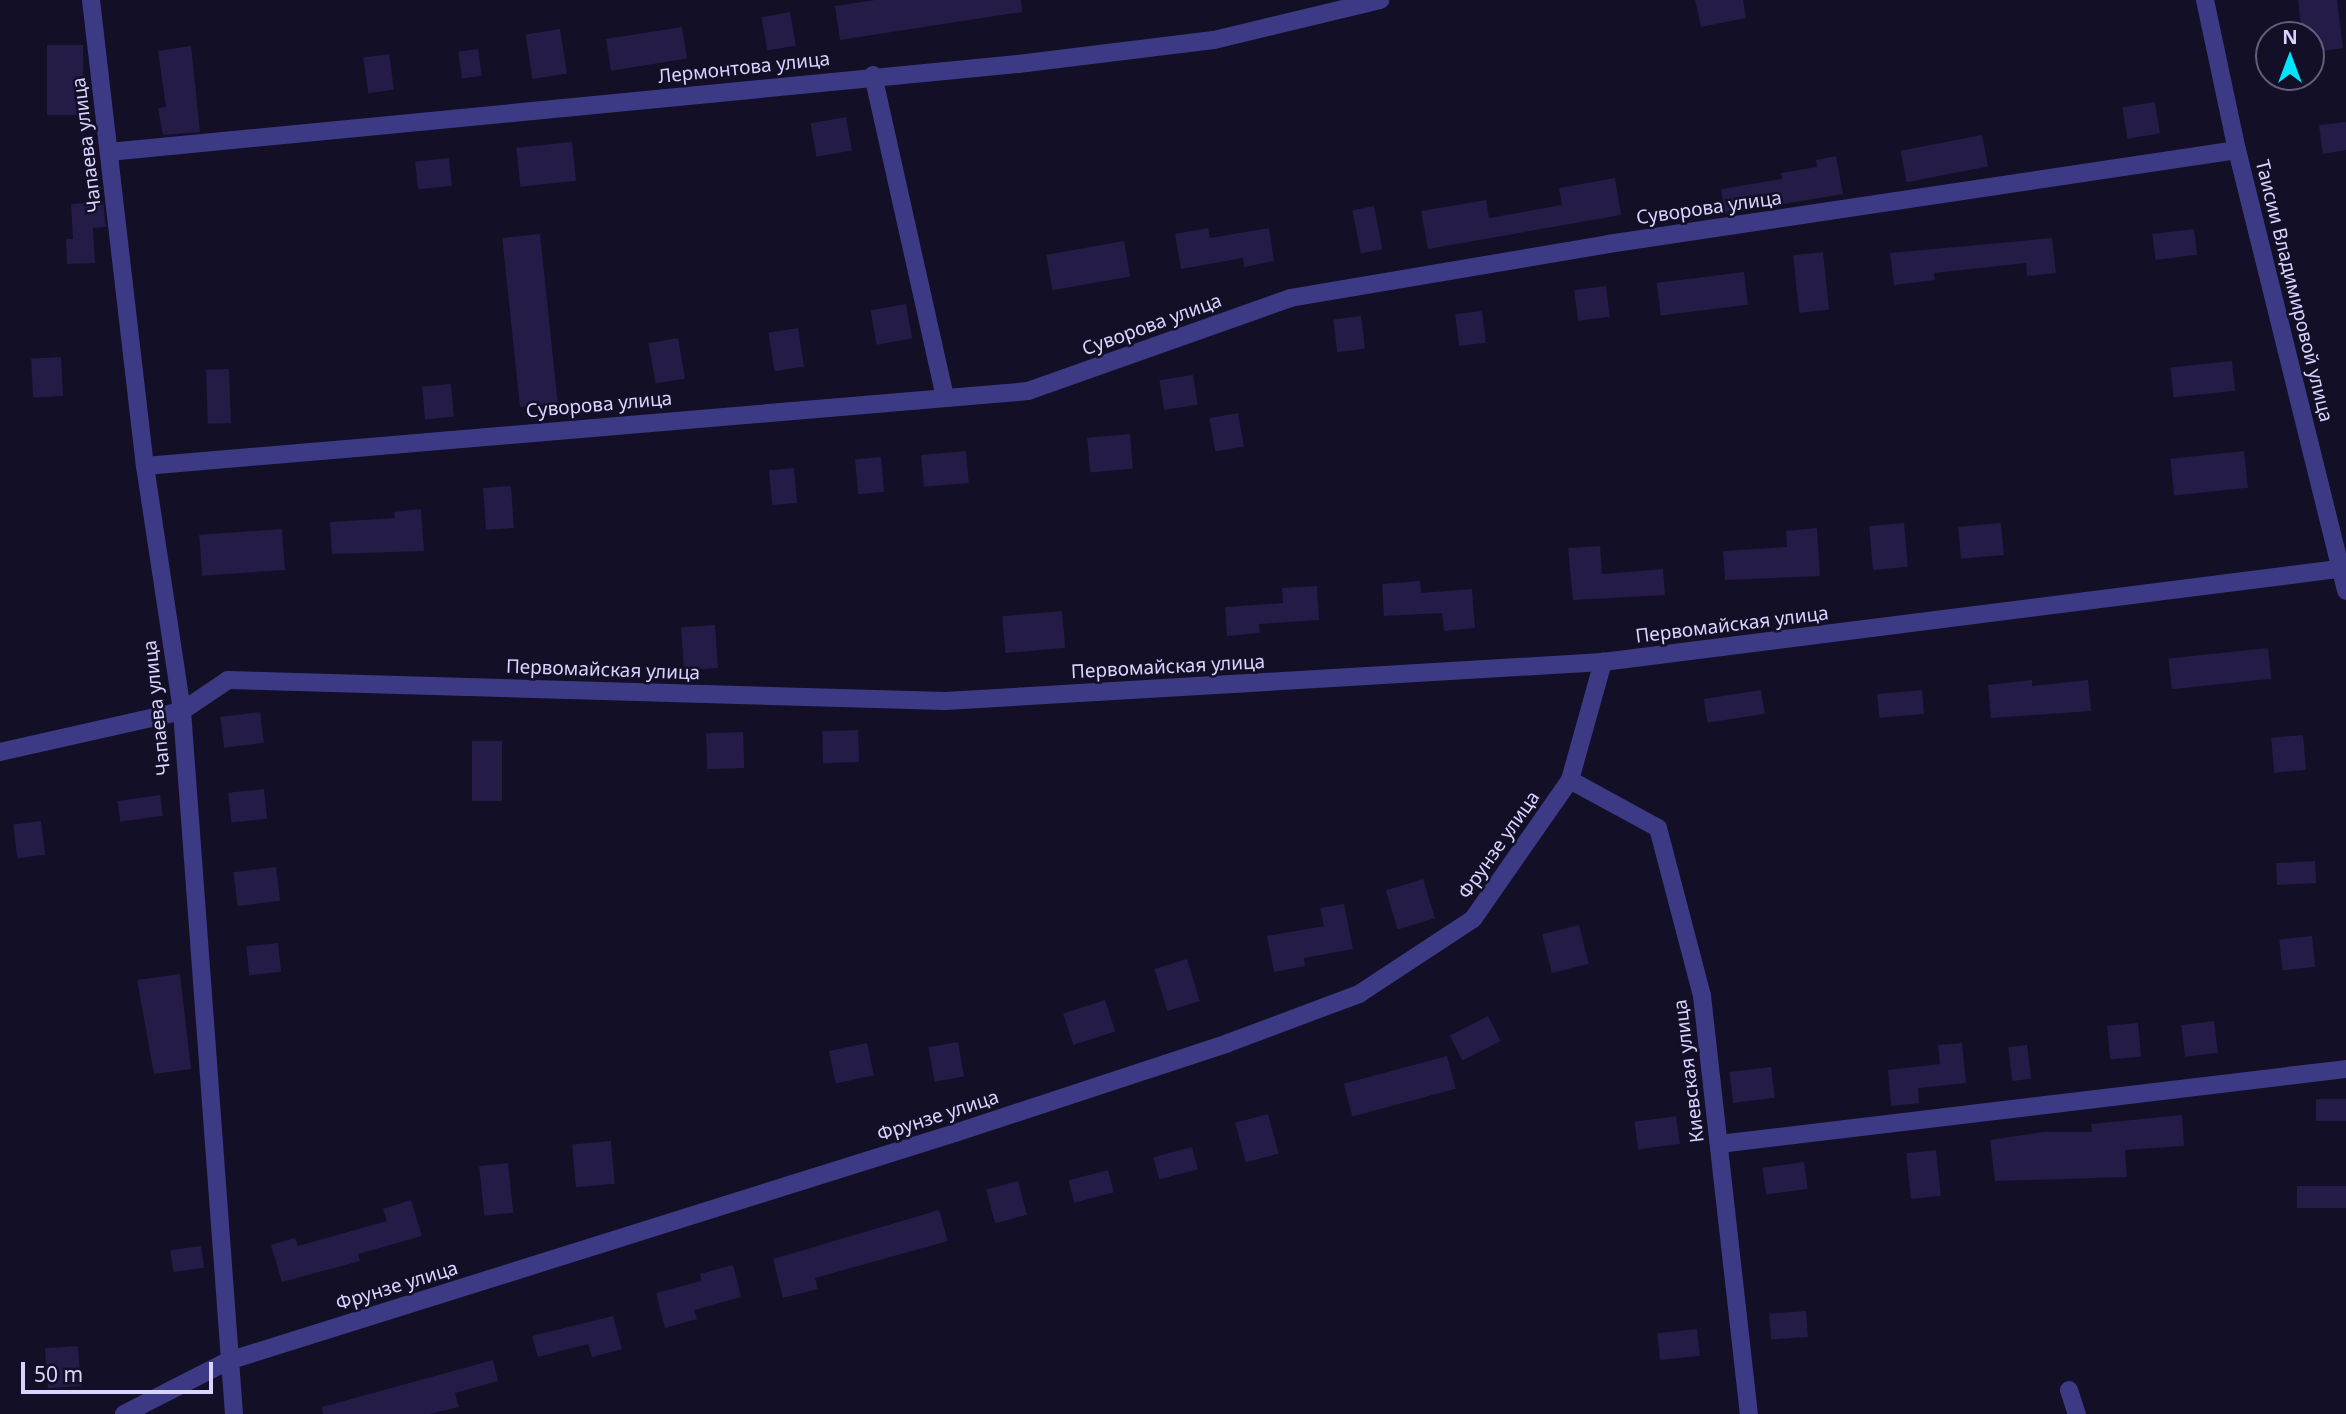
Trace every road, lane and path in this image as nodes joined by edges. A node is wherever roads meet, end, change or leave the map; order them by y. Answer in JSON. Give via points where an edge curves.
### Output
{"nodes":[{"id":1,"x":92,"y":0,"type":"edge"},
{"id":2,"x":1380,"y":0,"type":"edge"},
{"id":3,"x":2205,"y":0,"type":"edge"},
{"id":4,"x":873,"y":75,"type":"junction"},
{"id":5,"x":2237,"y":150,"type":"junction"},
{"id":6,"x":109,"y":152,"type":"junction"},
{"id":7,"x":945,"y":398,"type":"junction"},
{"id":8,"x":145,"y":466,"type":"junction"},
{"id":9,"x":2344,"y":568,"type":"edge"},
{"id":10,"x":2346,"y":591,"type":"edge"},
{"id":11,"x":1603,"y":662,"type":"junction"},
{"id":12,"x":182,"y":711,"type":"junction"},
{"id":13,"x":0,"y":752,"type":"edge"},
{"id":14,"x":1570,"y":780,"type":"junction"},
{"id":15,"x":2346,"y":1069,"type":"edge"},
{"id":16,"x":1719,"y":1144,"type":"junction"},
{"id":17,"x":228,"y":1361,"type":"junction"},
{"id":18,"x":2070,"y":1390,"type":"dead end"},
{"id":19,"x":124,"y":1414,"type":"edge"},
{"id":20,"x":234,"y":1414,"type":"edge"},
{"id":21,"x":1749,"y":1414,"type":"edge"},
{"id":22,"x":2077,"y":1414,"type":"edge"}],
"edges":[{"from":1,"to":6,"type":"street","name":"Чапаева улица"},
{"from":2,"to":4,"type":"street","name":"Лермонтова улица","via":[[1214,40],[1018,64]]},
{"from":3,"to":5,"type":"street","name":"Таисии Владимировой улица"},
{"from":4,"to":6,"type":"street","name":"Лермонтова улица"},
{"from":4,"to":7,"type":"street"},
{"from":5,"to":7,"type":"street","name":"Суворова улица","via":[[1608,244],[1290,299],[1028,391]]},
{"from":5,"to":9,"type":"street","name":"Таисии Владимировой улица"},
{"from":6,"to":8,"type":"street","name":"Чапаева улица"},
{"from":7,"to":8,"type":"street","name":"Суворова улица"},
{"from":8,"to":12,"type":"street","name":"Чапаева улица"},
{"from":9,"to":10,"type":"street","name":"Таисии Владимировой улица"},
{"from":9,"to":11,"type":"street","name":"Первомайская улица"},
{"from":11,"to":12,"type":"street","name":"Первомайская улица","via":[[945,701],[228,680]]},
{"from":11,"to":14,"type":"street","name":"Фрунзе улица"},
{"from":12,"to":13,"type":"street","name":"Первомайская улица"},
{"from":12,"to":17,"type":"street","name":"Чапаева улица"},
{"from":14,"to":16,"type":"street","name":"Киевская улица","via":[[1658,828],[1702,996]]},
{"from":14,"to":17,"type":"street","name":"Фрунзе улица","via":[[1473,919],[1359,993],[1228,1043],[968,1129]]},
{"from":15,"to":16,"type":"street"},
{"from":16,"to":21,"type":"street","name":"Киевская улица"},
{"from":17,"to":19,"type":"street","name":"Фрунзе улица"},
{"from":17,"to":20,"type":"street","name":"Чапаева улица"},
{"from":18,"to":22,"type":"street"}]}
